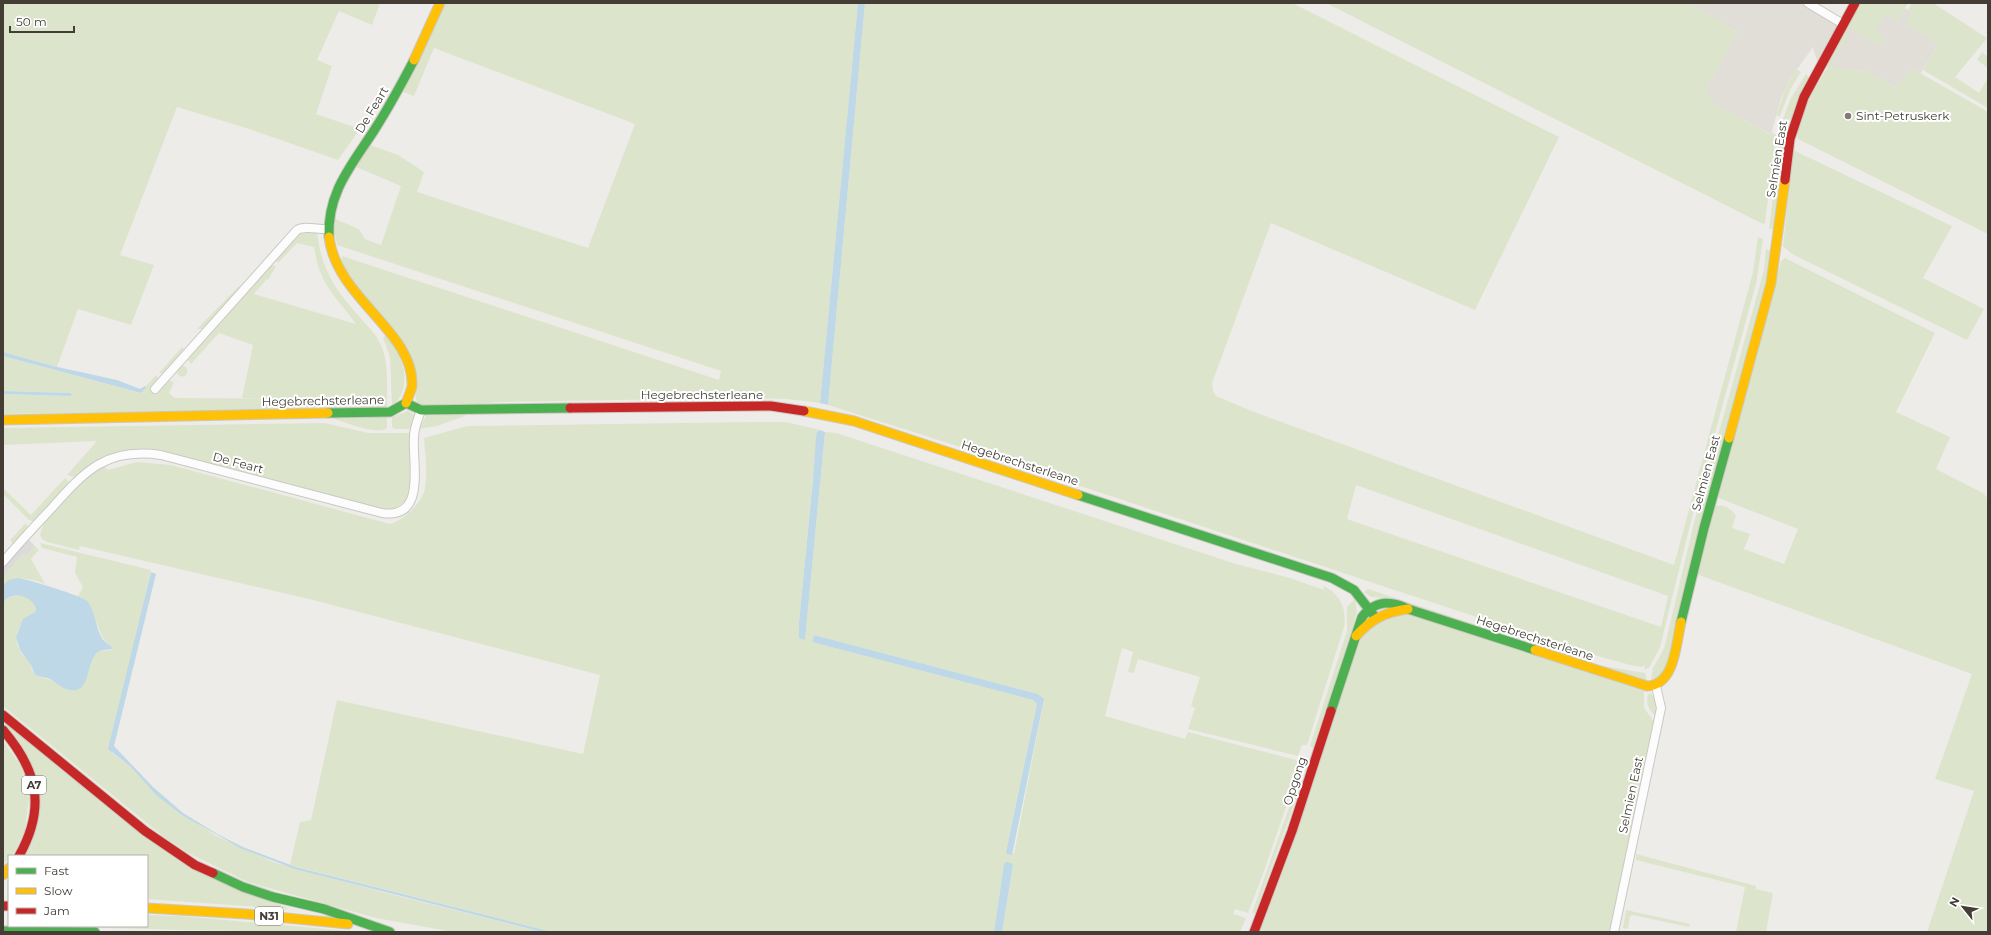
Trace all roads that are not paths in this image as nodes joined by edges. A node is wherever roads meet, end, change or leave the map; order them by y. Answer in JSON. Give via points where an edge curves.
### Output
{"nodes":[{"id":1,"x":440,"y":3,"type":"edge"},
{"id":2,"x":1808,"y":3,"type":"edge"},
{"id":3,"x":1855,"y":3,"type":"edge"},
{"id":4,"x":1843,"y":24,"type":"junction"},
{"id":5,"x":328,"y":229,"type":"junction"},
{"id":6,"x":155,"y":389,"type":"dead end"},
{"id":7,"x":406,"y":403,"type":"junction"},
{"id":8,"x":421,"y":410,"type":"junction"},
{"id":9,"x":3,"y":420,"type":"edge"},
{"id":10,"x":3,"y":562,"type":"edge"},
{"id":11,"x":1369,"y":607,"type":"junction"},
{"id":12,"x":1408,"y":609,"type":"junction"},
{"id":13,"x":1376,"y":617,"type":"junction"},
{"id":14,"x":1356,"y":636,"type":"junction"},
{"id":15,"x":1656,"y":686,"type":"junction"},
{"id":16,"x":3,"y":715,"type":"edge"},
{"id":17,"x":3,"y":730,"type":"edge"},
{"id":18,"x":20,"y":855,"type":"edge"},
{"id":19,"x":148,"y":908,"type":"edge"},
{"id":20,"x":3,"y":931,"type":"edge"},
{"id":21,"x":95,"y":932,"type":"edge"},
{"id":22,"x":391,"y":932,"type":"edge"},
{"id":23,"x":1254,"y":932,"type":"edge"},
{"id":24,"x":1614,"y":932,"type":"edge"}],
"edges":[{"from":1,"to":5,"type":"main road","name":"De Feart","via":[[416,57],[382,118],[340,183],[332,204]]},
{"from":2,"to":4,"type":"street"},
{"from":3,"to":4,"type":"main road","name":"Selmien East"},
{"from":4,"to":15,"type":"main road","name":"Selmien East","via":[[1804,97],[1790,139],[1771,283],[1704,528],[1669,673],[1666,679]]},
{"from":5,"to":6,"type":"street","via":[[298,230]]},
{"from":5,"to":7,"type":"main road","name":"De Feart","via":[[332,252],[343,277],[398,342],[406,357],[411,384]]},
{"from":7,"to":8,"type":"main road","name":"Hegebrechsterleane"},
{"from":7,"to":9,"type":"main road","name":"Hegebrechsterleane","via":[[390,412]]},
{"from":8,"to":10,"type":"street","name":"De Feart","via":[[414,436],[414,494],[407,506],[396,513],[382,513],[161,455],[135,454],[101,463],[78,478]]},
{"from":8,"to":11,"type":"main road","name":"Hegebrechsterleane","via":[[730,406],[784,407],[826,414],[1332,578],[1351,588]]},
{"from":11,"to":12,"type":"main road","name":"Hegebrechsterleane","via":[[1388,602]]},
{"from":11,"to":13,"type":"main road","name":"Hegebrechsterleane"},
{"from":11,"to":14,"type":"main road","name":"Opgong","via":[[1359,620]]},
{"from":12,"to":13,"type":"main road","name":"Hegebrechsterleane","via":[[1388,611]]},
{"from":12,"to":15,"type":"main road","name":"Hegebrechsterleane","via":[[1634,683]]},
{"from":13,"to":14,"type":"main road","name":"Opgong"},
{"from":14,"to":23,"type":"main road","name":"Opgong","via":[[1292,831]]},
{"from":15,"to":24,"type":"street","name":"Selmien East","via":[[1661,708]]},
{"from":16,"to":22,"type":"main road","number":"N31","via":[[145,831],[195,865],[273,897],[324,910]]},
{"from":17,"to":18,"type":"main road","number":"A7","via":[[24,756],[35,788],[36,811],[32,831]]},
{"from":19,"to":22,"type":"main road","number":"N31","via":[[348,924]]},
{"from":20,"to":21,"type":"main road"}]}
